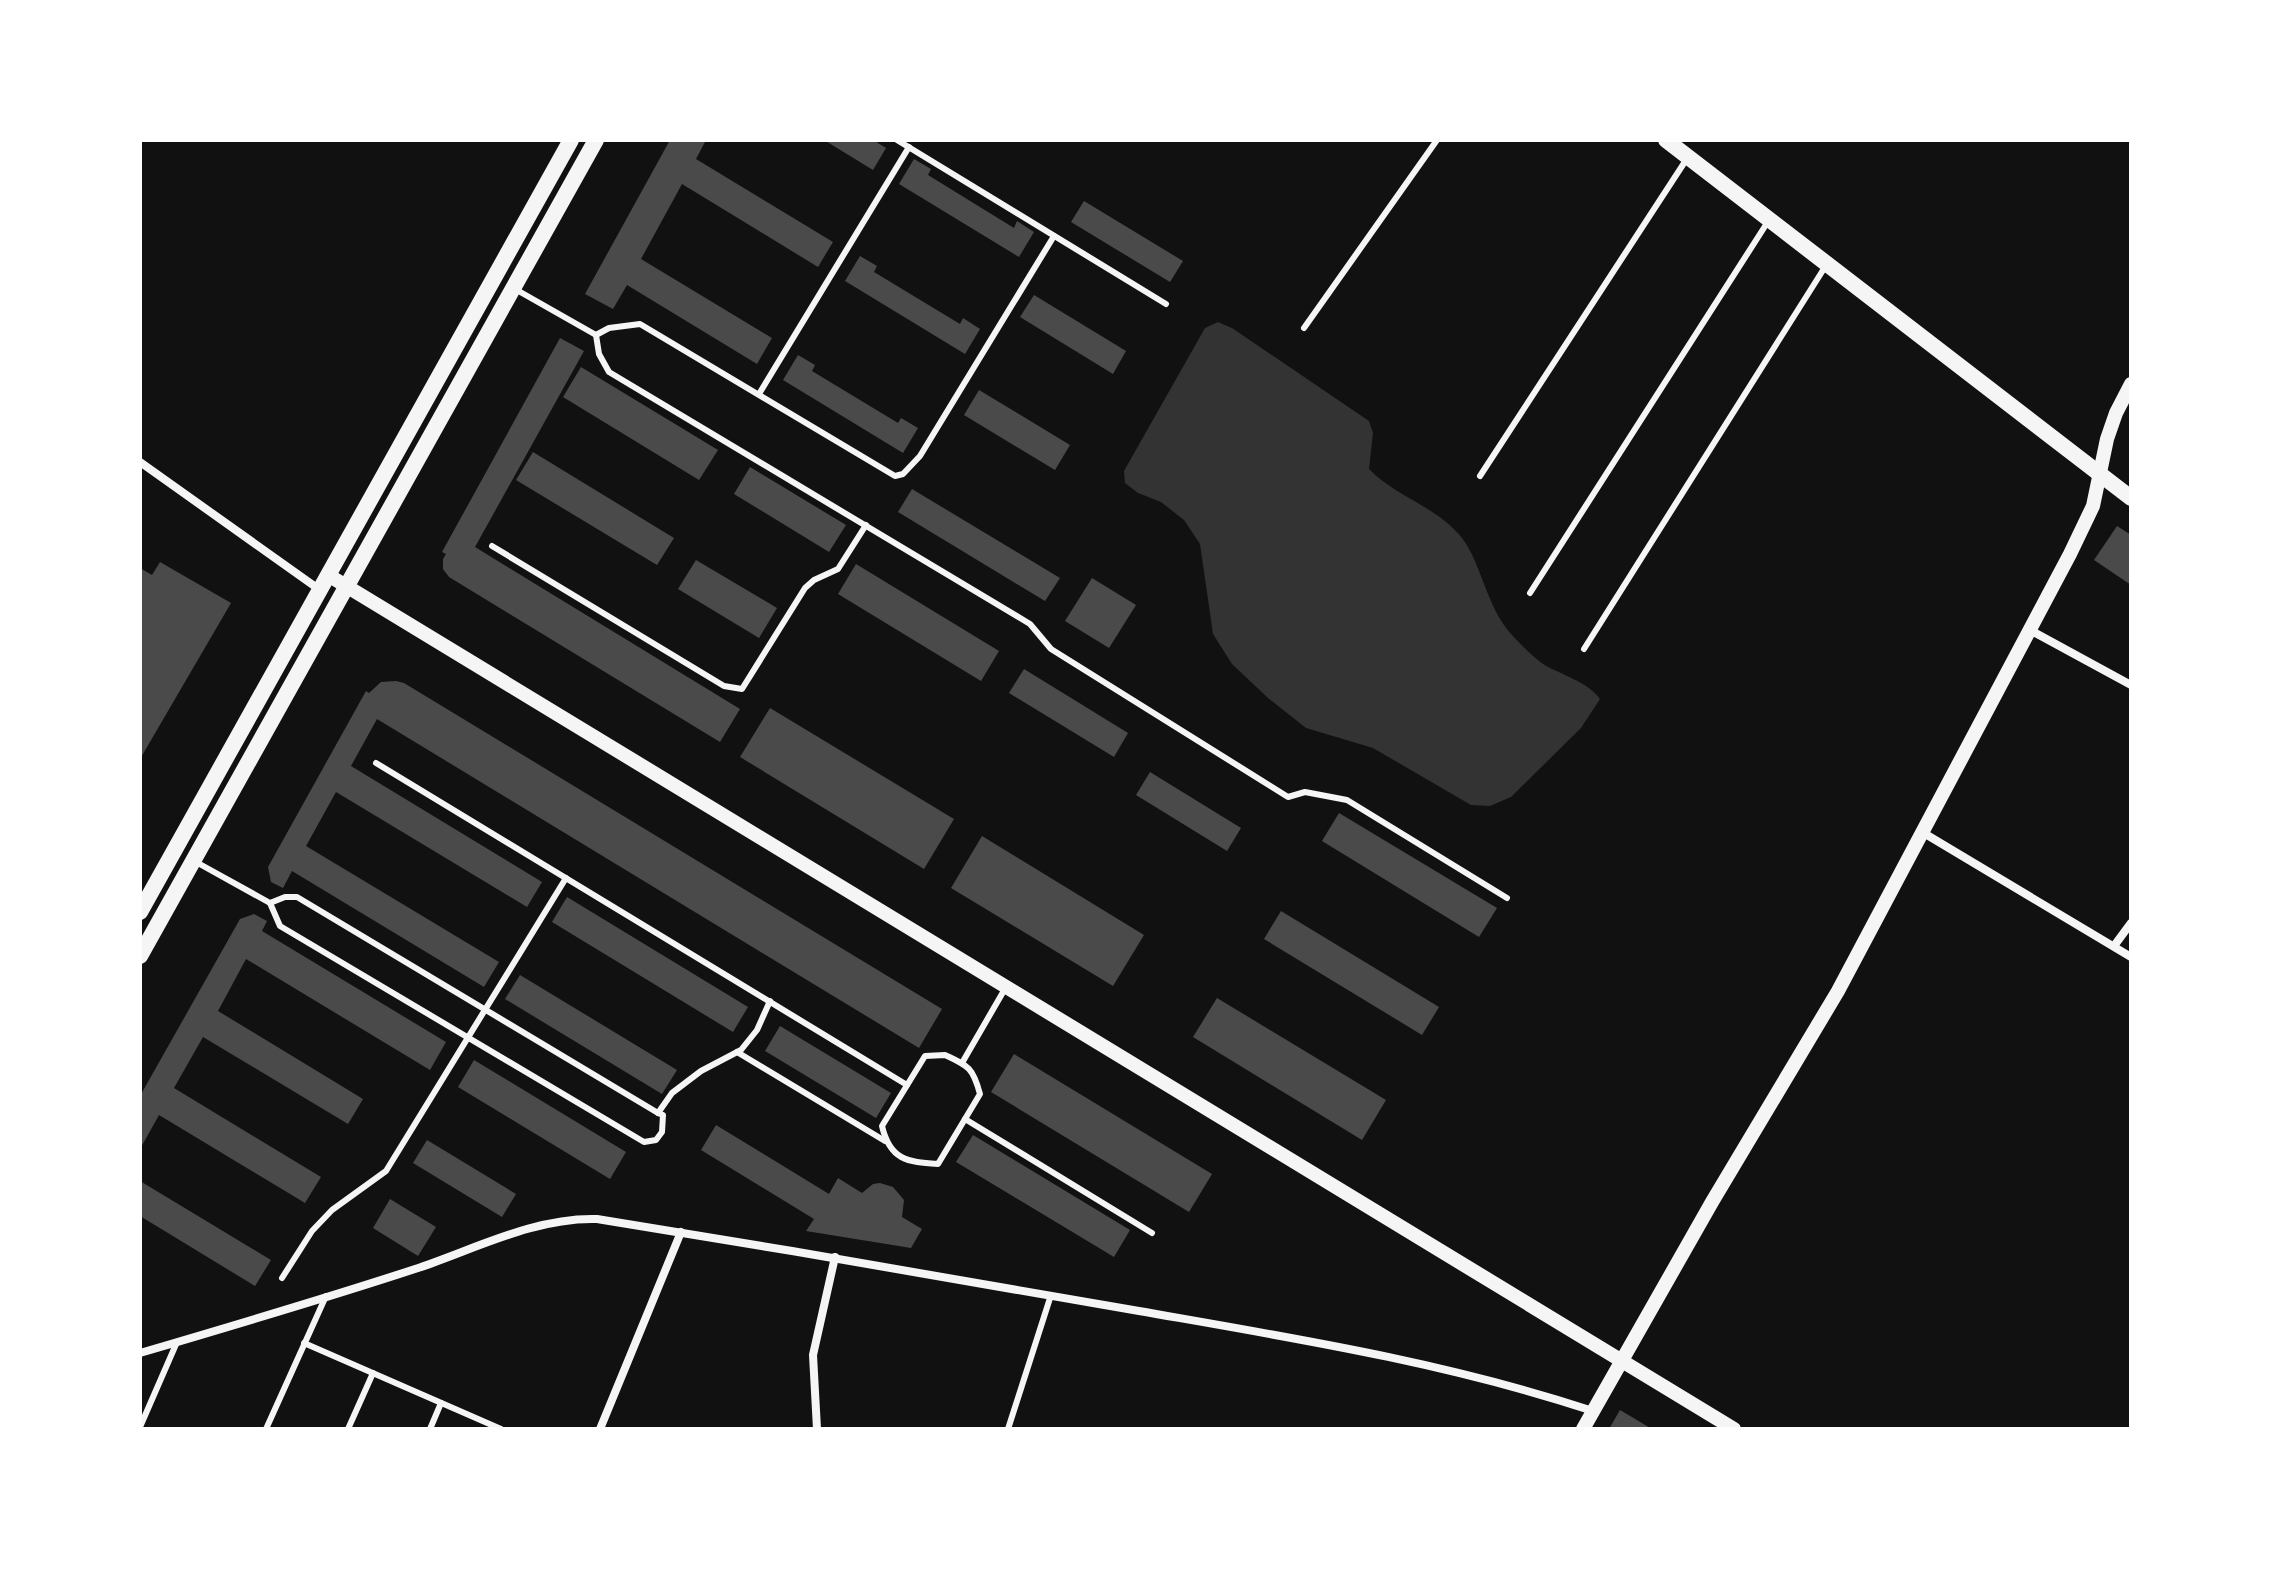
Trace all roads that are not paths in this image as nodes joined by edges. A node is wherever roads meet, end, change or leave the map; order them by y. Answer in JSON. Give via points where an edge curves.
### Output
{"nodes":[{"id":1,"x":571,"y":140,"type":"edge"},
{"id":2,"x":596,"y":140,"type":"edge"},
{"id":3,"x":897,"y":140,"type":"edge"},
{"id":4,"x":1437,"y":140,"type":"edge"},
{"id":5,"x":1666,"y":140,"type":"edge"},
{"id":6,"x":909,"y":147,"type":"junction"},
{"id":7,"x":1688,"y":157,"type":"junction"},
{"id":8,"x":1769,"y":220,"type":"junction"},
{"id":9,"x":1054,"y":236,"type":"junction"},
{"id":10,"x":1827,"y":264,"type":"junction"},
{"id":11,"x":513,"y":288,"type":"junction"},
{"id":12,"x":1166,"y":304,"type":"dead end"},
{"id":13,"x":1304,"y":328,"type":"dead end"},
{"id":14,"x":596,"y":335,"type":"junction"},
{"id":15,"x":2131,"y":384,"type":"edge"},
{"id":16,"x":759,"y":394,"type":"junction"},
{"id":17,"x":140,"y":462,"type":"edge"},
{"id":18,"x":2099,"y":474,"type":"junction"},
{"id":19,"x":1480,"y":476,"type":"dead end"},
{"id":20,"x":2131,"y":498,"type":"edge"},
{"id":21,"x":866,"y":525,"type":"junction"},
{"id":22,"x":492,"y":546,"type":"dead end"},
{"id":23,"x":328,"y":575,"type":"junction"},
{"id":24,"x":347,"y":586,"type":"junction"},
{"id":25,"x":320,"y":590,"type":"junction"},
{"id":26,"x":1530,"y":593,"type":"dead end"},
{"id":27,"x":2030,"y":630,"type":"junction"},
{"id":28,"x":1584,"y":649,"type":"dead end"},
{"id":29,"x":2131,"y":685,"type":"edge"},
{"id":30,"x":376,"y":763,"type":"dead end"},
{"id":31,"x":1922,"y":832,"type":"junction"},
{"id":32,"x":194,"y":860,"type":"junction"},
{"id":33,"x":566,"y":878,"type":"junction"},
{"id":34,"x":1507,"y":898,"type":"dead end"},
{"id":35,"x":270,"y":903,"type":"junction"},
{"id":36,"x":140,"y":912,"type":"edge"},
{"id":37,"x":2131,"y":923,"type":"edge"},
{"id":38,"x":2114,"y":946,"type":"junction"},
{"id":39,"x":140,"y":956,"type":"edge"},
{"id":40,"x":2131,"y":957,"type":"edge"},
{"id":41,"x":1006,"y":987,"type":"junction"},
{"id":42,"x":770,"y":1001,"type":"junction"},
{"id":43,"x":485,"y":1010,"type":"junction"},
{"id":44,"x":469,"y":1038,"type":"junction"},
{"id":45,"x":737,"y":1052,"type":"junction"},
{"id":46,"x":962,"y":1063,"type":"junction"},
{"id":47,"x":907,"y":1085,"type":"junction"},
{"id":48,"x":658,"y":1113,"type":"junction"},
{"id":49,"x":965,"y":1119,"type":"junction"},
{"id":50,"x":886,"y":1142,"type":"junction"},
{"id":51,"x":681,"y":1232,"type":"junction"},
{"id":52,"x":1152,"y":1233,"type":"dead end"},
{"id":53,"x":835,"y":1257,"type":"junction"},
{"id":54,"x":282,"y":1278,"type":"dead end"},
{"id":55,"x":1051,"y":1295,"type":"junction"},
{"id":56,"x":326,"y":1296,"type":"junction"},
{"id":57,"x":177,"y":1342,"type":"junction"},
{"id":58,"x":304,"y":1343,"type":"junction"},
{"id":59,"x":140,"y":1353,"type":"edge"},
{"id":60,"x":1621,"y":1361,"type":"junction"},
{"id":61,"x":373,"y":1373,"type":"junction"},
{"id":62,"x":441,"y":1403,"type":"junction"},
{"id":63,"x":1593,"y":1411,"type":"junction"},
{"id":64,"x":140,"y":1427,"type":"edge"},
{"id":65,"x":266,"y":1429,"type":"edge"},
{"id":66,"x":348,"y":1429,"type":"edge"},
{"id":67,"x":430,"y":1429,"type":"edge"},
{"id":68,"x":501,"y":1429,"type":"edge"},
{"id":69,"x":600,"y":1429,"type":"edge"},
{"id":70,"x":817,"y":1429,"type":"edge"},
{"id":71,"x":1008,"y":1429,"type":"edge"},
{"id":72,"x":1583,"y":1429,"type":"edge"},
{"id":73,"x":1734,"y":1429,"type":"edge"}],
"edges":[{"from":1,"to":23,"type":"main road"},
{"from":2,"to":11,"type":"main road"},
{"from":3,"to":6,"type":"lane"},
{"from":4,"to":13,"type":"lane"},
{"from":5,"to":7,"type":"main road"},
{"from":6,"to":9,"type":"lane"},
{"from":6,"to":16,"type":"lane"},
{"from":7,"to":8,"type":"main road"},
{"from":7,"to":19,"type":"lane"},
{"from":8,"to":10,"type":"main road"},
{"from":8,"to":26,"type":"lane"},
{"from":9,"to":12,"type":"lane"},
{"from":9,"to":16,"type":"lane","via":[[920,456],[903,474],[895,476]]},
{"from":10,"to":18,"type":"main road"},
{"from":10,"to":28,"type":"lane"},
{"from":11,"to":14,"type":"lane"},
{"from":11,"to":24,"type":"main road"},
{"from":14,"to":16,"type":"lane","via":[[640,324]]},
{"from":14,"to":21,"type":"lane","via":[[609,372]]},
{"from":15,"to":18,"type":"street","via":[[2116,413]]},
{"from":17,"to":25,"type":"street"},
{"from":18,"to":20,"type":"main road"},
{"from":18,"to":27,"type":"street","via":[[2093,506]]},
{"from":21,"to":22,"type":"lane","via":[[838,569],[805,588],[742,689],[724,686]]},
{"from":21,"to":34,"type":"lane","via":[[1030,624],[1051,649],[1288,797],[1305,792],[1347,800]]},
{"from":23,"to":24,"type":"street"},
{"from":23,"to":25,"type":"main road"},
{"from":24,"to":32,"type":"main road"},
{"from":24,"to":41,"type":"street"},
{"from":25,"to":36,"type":"main road"},
{"from":27,"to":29,"type":"street"},
{"from":27,"to":31,"type":"street"},
{"from":30,"to":33,"type":"lane"},
{"from":31,"to":38,"type":"street"},
{"from":31,"to":60,"type":"street","via":[[1838,991]]},
{"from":32,"to":35,"type":"lane"},
{"from":32,"to":39,"type":"main road"},
{"from":33,"to":42,"type":"lane"},
{"from":33,"to":43,"type":"lane"},
{"from":35,"to":43,"type":"lane","via":[[297,897]]},
{"from":35,"to":44,"type":"lane","via":[[280,926]]},
{"from":37,"to":38,"type":"street"},
{"from":38,"to":40,"type":"street"},
{"from":41,"to":46,"type":"lane"},
{"from":41,"to":60,"type":"street"},
{"from":42,"to":45,"type":"lane","via":[[757,1030]]},
{"from":42,"to":47,"type":"lane"},
{"from":43,"to":44,"type":"lane"},
{"from":43,"to":48,"type":"lane"},
{"from":44,"to":48,"type":"lane","via":[[644,1142],[656,1140],[662,1132],[663,1115]]},
{"from":44,"to":54,"type":"lane","via":[[386,1171],[332,1210]]},
{"from":45,"to":48,"type":"lane","via":[[672,1093]]},
{"from":45,"to":50,"type":"lane"},
{"from":46,"to":47,"type":"lane","via":[[945,1055],[925,1056]]},
{"from":46,"to":49,"type":"lane","via":[[974,1072],[980,1094]]},
{"from":47,"to":50,"type":"lane","via":[[882,1126]]},
{"from":49,"to":50,"type":"lane","via":[[938,1164],[903,1159]]},
{"from":49,"to":52,"type":"lane"},
{"from":51,"to":53,"type":"street"},
{"from":51,"to":56,"type":"street","via":[[573,1218]]},
{"from":51,"to":69,"type":"street"},
{"from":53,"to":55,"type":"street"},
{"from":53,"to":70,"type":"street","via":[[813,1355]]},
{"from":55,"to":63,"type":"street","via":[[1386,1354]]},
{"from":55,"to":71,"type":"lane"},
{"from":56,"to":57,"type":"street"},
{"from":56,"to":58,"type":"lane"},
{"from":57,"to":59,"type":"street"},
{"from":57,"to":64,"type":"lane"},
{"from":58,"to":61,"type":"lane"},
{"from":58,"to":65,"type":"lane"},
{"from":60,"to":63,"type":"street"},
{"from":60,"to":73,"type":"street"},
{"from":61,"to":62,"type":"lane"},
{"from":61,"to":66,"type":"lane"},
{"from":62,"to":67,"type":"lane"},
{"from":62,"to":68,"type":"lane"},
{"from":63,"to":72,"type":"street"}]}
